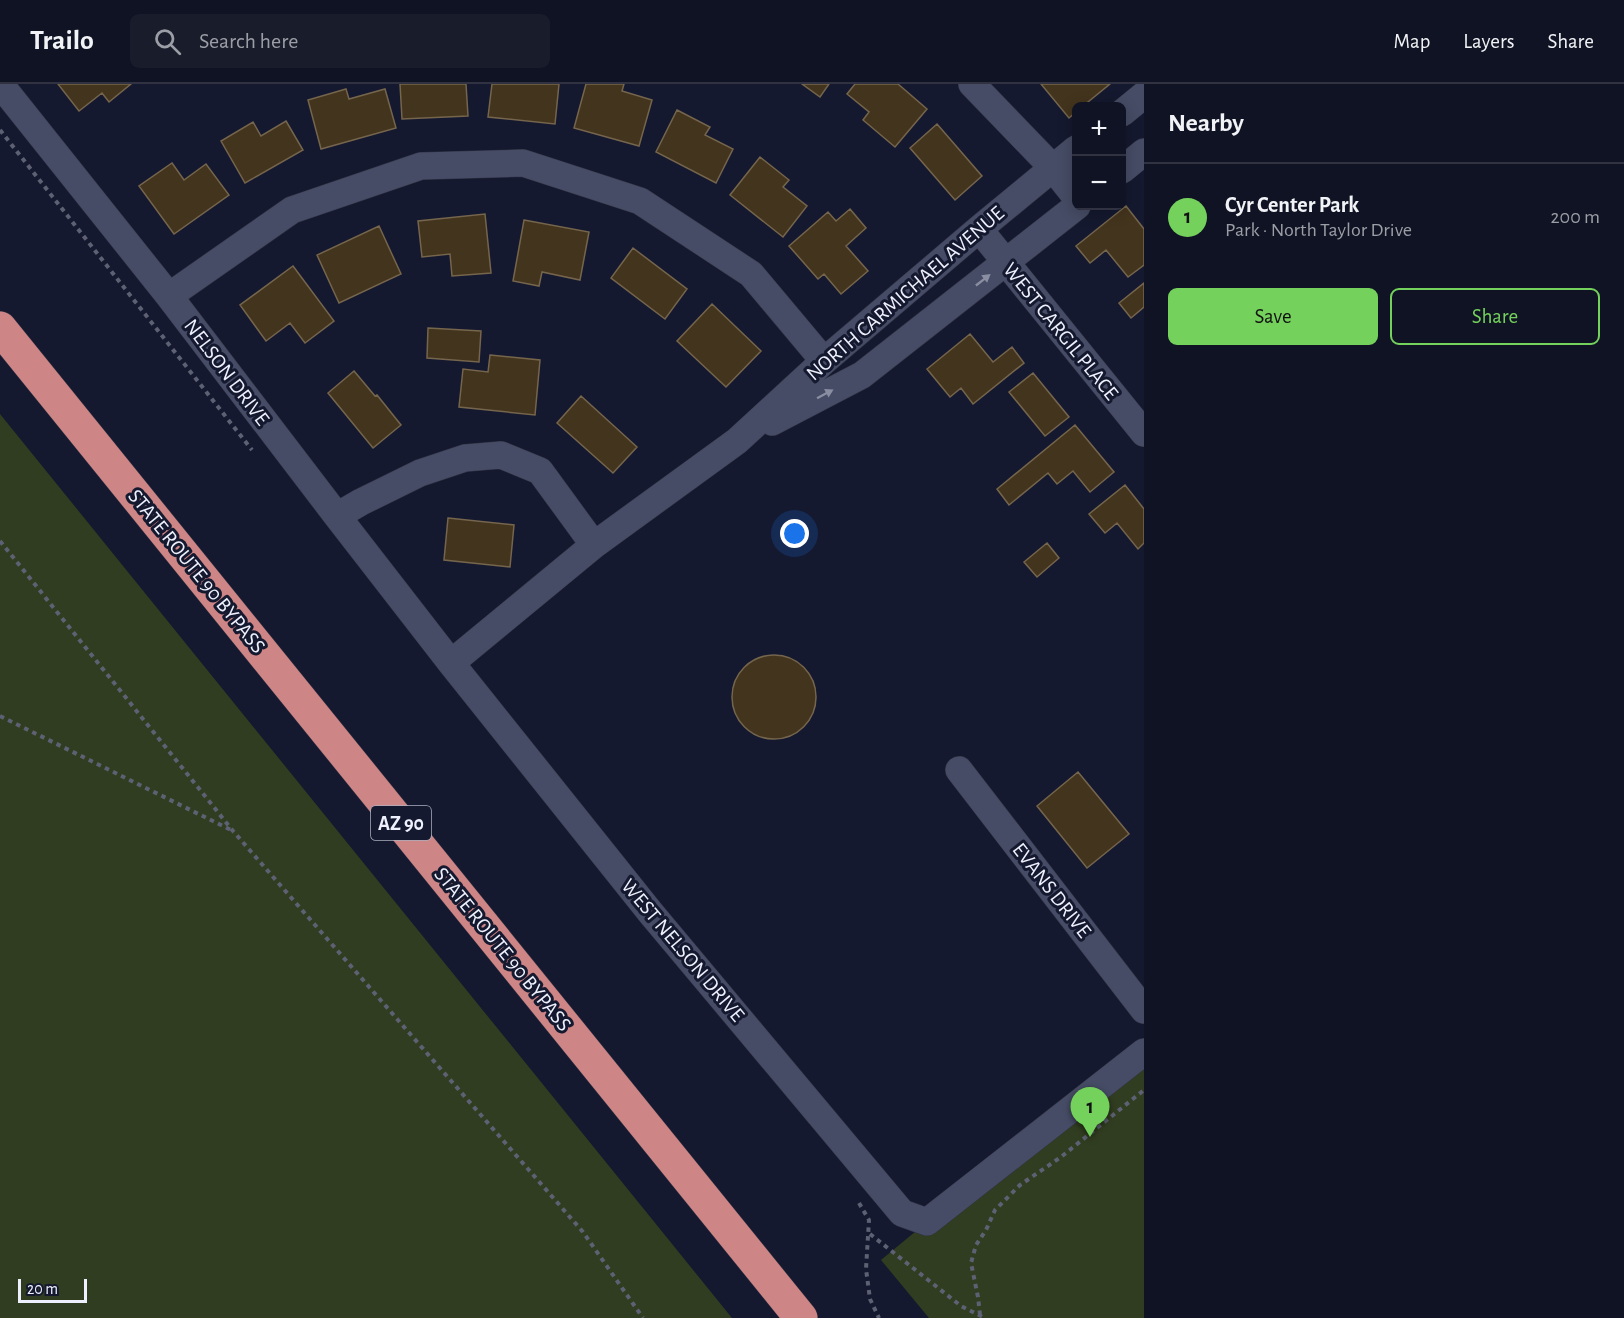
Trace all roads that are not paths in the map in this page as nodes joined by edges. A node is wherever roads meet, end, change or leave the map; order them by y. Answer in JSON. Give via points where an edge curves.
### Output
{"nodes":[{"id":1,"x":0,"y":84,"type":"edge"},
{"id":2,"x":972,"y":84,"type":"edge"},
{"id":3,"x":1144,"y":95,"type":"edge"},
{"id":4,"x":1126,"y":110,"type":"edge"},
{"id":5,"x":1144,"y":152,"type":"edge"},
{"id":6,"x":1072,"y":153,"type":"edge"},
{"id":7,"x":1126,"y":167,"type":"edge"},
{"id":8,"x":1053,"y":168,"type":"junction"},
{"id":9,"x":1072,"y":191,"type":"edge"},
{"id":10,"x":1072,"y":210,"type":"edge"},
{"id":11,"x":979,"y":229,"type":"junction"},
{"id":12,"x":1006,"y":262,"type":"junction"},
{"id":13,"x":169,"y":296,"type":"junction"},
{"id":14,"x":0,"y":327,"type":"edge"},
{"id":15,"x":824,"y":361,"type":"junction"},
{"id":16,"x":1144,"y":433,"type":"edge"},
{"id":17,"x":737,"y":441,"type":"junction"},
{"id":18,"x":337,"y":516,"type":"junction"},
{"id":19,"x":594,"y":545,"type":"junction"},
{"id":20,"x":451,"y":663,"type":"junction"},
{"id":21,"x":959,"y":770,"type":"dead end"},
{"id":22,"x":1144,"y":1010,"type":"edge"},
{"id":23,"x":1144,"y":1052,"type":"edge"},
{"id":24,"x":801,"y":1318,"type":"edge"}],
"edges":[{"from":1,"to":13,"type":"street","name":"NELSON DRIVE"},
{"from":2,"to":8,"type":"street"},
{"from":3,"to":4,"type":"street"},
{"from":5,"to":7,"type":"street"},
{"from":6,"to":8,"type":"street","name":"NORTH CARMICHAEL AVENUE"},
{"from":8,"to":9,"type":"street"},
{"from":8,"to":11,"type":"street","name":"NORTH CARMICHAEL AVENUE"},
{"from":10,"to":12,"type":"street","name":"NORTH CARMICHAEL AVENUE"},
{"from":11,"to":12,"type":"street","name":"WEST CARGIL PLACE"},
{"from":11,"to":15,"type":"street","name":"NORTH CARMICHAEL AVENUE"},
{"from":12,"to":16,"type":"street","name":"WEST CARGIL PLACE"},
{"from":17,"to":12,"type":"street","name":"NORTH CARMICHAEL AVENUE","one_way":true,"via":[[862,375]]},
{"from":13,"to":15,"type":"street","via":[[292,210],[421,166],[523,163],[640,201],[732,261],[751,274]]},
{"from":13,"to":18,"type":"street","name":"NELSON DRIVE"},
{"from":14,"to":24,"type":"highway","name":"STATE ROUTE 90 BYPASS","number":"AZ 90"},
{"from":15,"to":17,"type":"street","name":"NORTH CARMICHAEL AVENUE"},
{"from":17,"to":19,"type":"street","name":"NORTH CARMICHAEL AVENUE"},
{"from":18,"to":19,"type":"street","via":[[420,473],[465,458],[501,455],[540,471]]},
{"from":18,"to":20,"type":"street","name":"NELSON DRIVE"},
{"from":19,"to":20,"type":"street","name":"NORTH CARMICHAEL AVENUE"},
{"from":20,"to":23,"type":"street","name":"WEST NELSON DRIVE","via":[[650,912],[902,1213],[927,1222]]},
{"from":21,"to":22,"type":"street","name":"EVANS DRIVE"}]}
